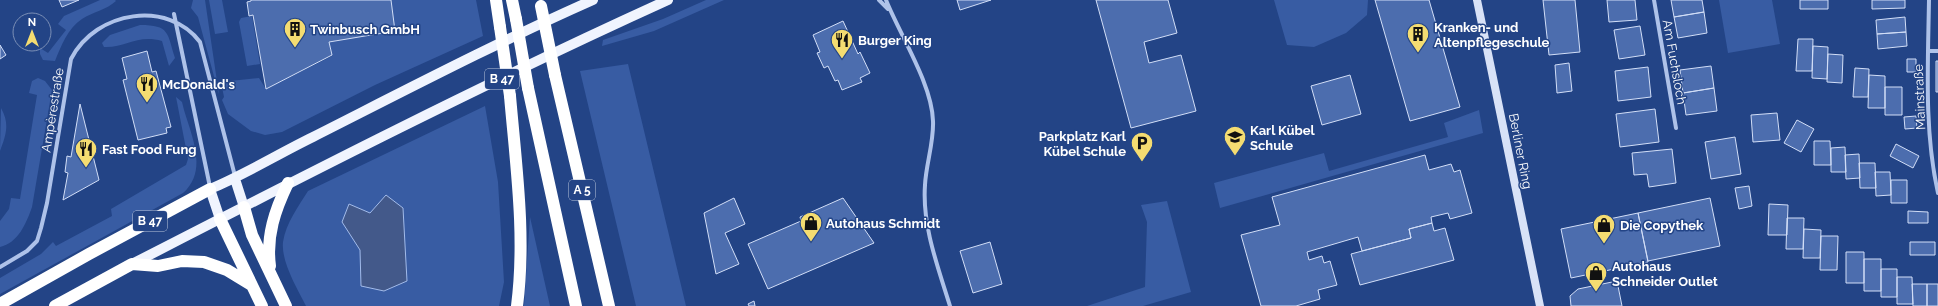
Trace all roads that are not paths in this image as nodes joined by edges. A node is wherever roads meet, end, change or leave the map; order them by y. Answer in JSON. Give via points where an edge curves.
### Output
{"nodes":[{"id":1,"x":496,"y":0,"type":"edge"},
{"id":2,"x":512,"y":0,"type":"edge"},
{"id":3,"x":593,"y":0,"type":"edge"},
{"id":4,"x":668,"y":0,"type":"edge"},
{"id":5,"x":879,"y":0,"type":"edge"},
{"id":6,"x":886,"y":0,"type":"edge"},
{"id":7,"x":1477,"y":0,"type":"edge"},
{"id":8,"x":1654,"y":0,"type":"edge"},
{"id":9,"x":1928,"y":0,"type":"edge"},
{"id":10,"x":540,"y":3,"type":"edge"},
{"id":11,"x":890,"y":10,"type":"junction"},
{"id":12,"x":168,"y":11,"type":"dead end"},
{"id":13,"x":128,"y":12,"type":"dead end"},
{"id":14,"x":174,"y":14,"type":"junction"},
{"id":15,"x":179,"y":16,"type":"dead end"},
{"id":16,"x":188,"y":23,"type":"dead end"},
{"id":17,"x":1928,"y":51,"type":"junction"},
{"id":18,"x":1938,"y":51,"type":"edge"},
{"id":19,"x":1676,"y":128,"type":"dead end"},
{"id":20,"x":235,"y":179,"type":"junction"},
{"id":21,"x":288,"y":183,"type":"junction"},
{"id":22,"x":210,"y":189,"type":"junction"},
{"id":23,"x":1938,"y":193,"type":"edge"},
{"id":24,"x":244,"y":207,"type":"junction"},
{"id":25,"x":220,"y":219,"type":"junction"},
{"id":26,"x":132,"y":264,"type":"junction"},
{"id":27,"x":0,"y":267,"type":"edge"},
{"id":28,"x":272,"y":277,"type":"junction"},
{"id":29,"x":250,"y":284,"type":"junction"},
{"id":30,"x":0,"y":304,"type":"edge"},
{"id":31,"x":55,"y":306,"type":"edge"},
{"id":32,"x":262,"y":306,"type":"edge"},
{"id":33,"x":286,"y":306,"type":"edge"},
{"id":34,"x":517,"y":306,"type":"edge"},
{"id":35,"x":576,"y":306,"type":"edge"},
{"id":36,"x":609,"y":306,"type":"edge"},
{"id":37,"x":950,"y":306,"type":"edge"},
{"id":38,"x":1540,"y":306,"type":"edge"}],
"edges":[{"from":1,"to":34,"type":"highway","bridge":true,"via":[[510,96],[521,222],[521,278]]},
{"from":2,"to":35,"type":"highway","number":"A 5","bridge":true,"via":[[528,88]]},
{"from":3,"to":20,"type":"main road","number":"B 47","via":[[311,138]]},
{"from":4,"to":21,"type":"main road","number":"B 47"},
{"from":5,"to":11,"type":"street"},
{"from":6,"to":11,"type":"street"},
{"from":7,"to":38,"type":"street","name":"Berliner Ring"},
{"from":8,"to":19,"type":"street","name":"Am Fuchsloch"},
{"from":9,"to":17,"type":"street","name":"Mainstraße"},
{"from":10,"to":36,"type":"highway","number":"A 5","bridge":true},
{"from":11,"to":37,"type":"street","via":[[928,94],[933,121],[925,184],[925,208],[928,232]]},
{"from":12,"to":14,"type":"street"},
{"from":13,"to":27,"type":"street","name":"Ampèrestraße","via":[[100,23],[77,46],[70,60],[47,203],[37,241],[28,251]]},
{"from":14,"to":15,"type":"street"},
{"from":14,"to":22,"type":"street"},
{"from":16,"to":20,"type":"street","via":[[200,42]]},
{"from":17,"to":18,"type":"street"},
{"from":17,"to":23,"type":"street","name":"Mainstraße","via":[[1933,171]]},
{"from":20,"to":22,"type":"main road","number":"B 47"},
{"from":20,"to":24,"type":"main road"},
{"from":21,"to":24,"type":"main road","number":"B 47"},
{"from":21,"to":28,"type":"highway","via":[[271,228],[268,253]]},
{"from":22,"to":25,"type":"main road"},
{"from":22,"to":30,"type":"highway","number":"B 47"},
{"from":24,"to":25,"type":"main road","number":"B 47"},
{"from":24,"to":28,"type":"highway","via":[[252,235]]},
{"from":25,"to":26,"type":"main road","number":"B 47"},
{"from":25,"to":29,"type":"highway"},
{"from":26,"to":29,"type":"highway","via":[[158,266],[182,261],[204,262],[227,270]]},
{"from":26,"to":31,"type":"highway","number":"B 47"},
{"from":28,"to":33,"type":"highway"},
{"from":29,"to":32,"type":"highway"}]}
